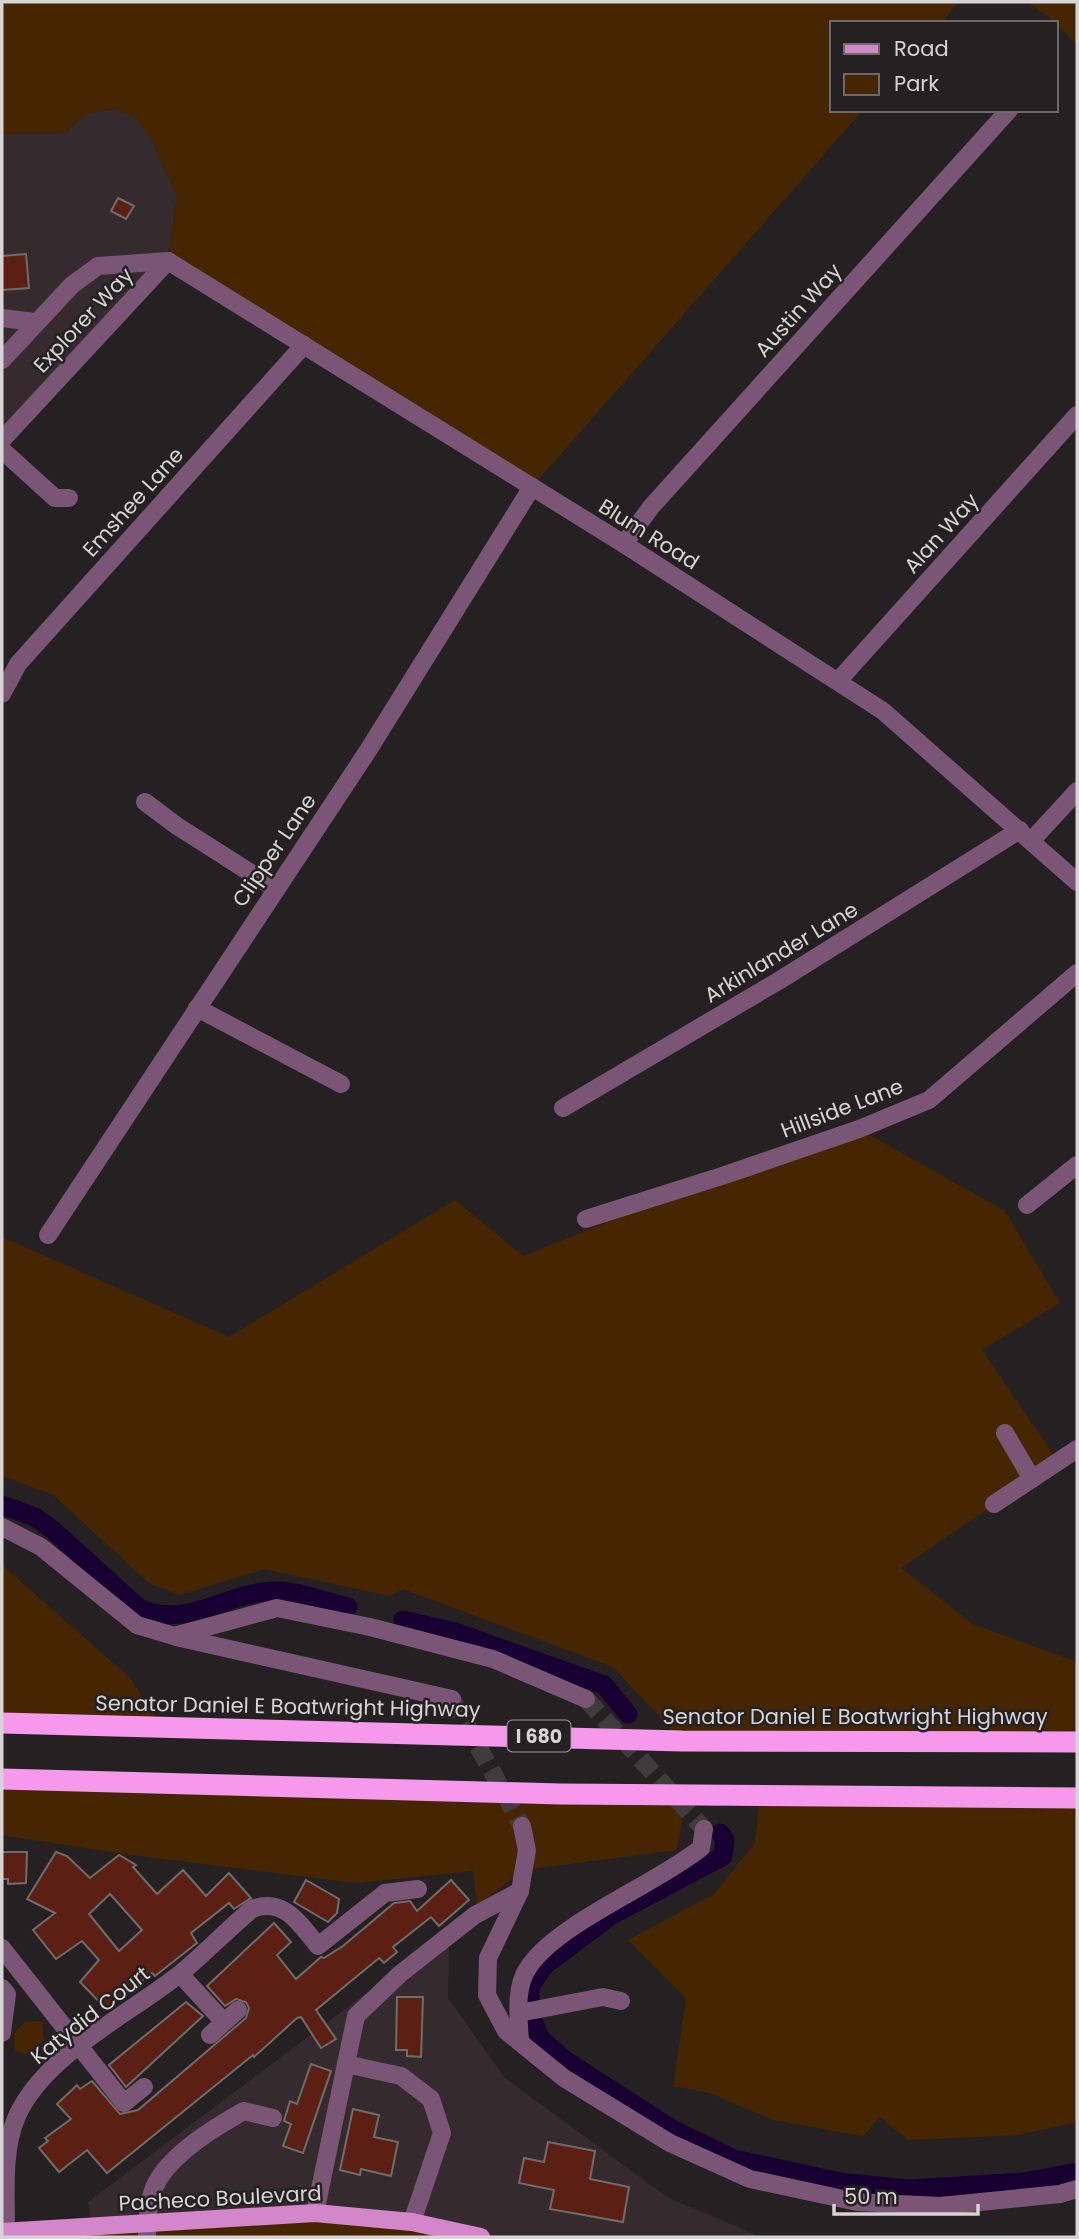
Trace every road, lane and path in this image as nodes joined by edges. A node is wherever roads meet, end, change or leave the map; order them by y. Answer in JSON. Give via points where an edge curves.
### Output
{"nodes":[{"id":1,"x":1007,"y":112,"type":"edge"},
{"id":2,"x":168,"y":261,"type":"junction"},
{"id":3,"x":2,"y":318,"type":"edge"},
{"id":4,"x":35,"y":322,"type":"junction"},
{"id":5,"x":304,"y":345,"type":"junction"},
{"id":6,"x":2,"y":360,"type":"edge"},
{"id":7,"x":1077,"y":415,"type":"edge"},
{"id":8,"x":2,"y":440,"type":"edge"},
{"id":9,"x":2,"y":450,"type":"edge"},
{"id":10,"x":532,"y":487,"type":"junction"},
{"id":11,"x":69,"y":498,"type":"dead end"},
{"id":12,"x":624,"y":544,"type":"junction"},
{"id":13,"x":838,"y":681,"type":"junction"},
{"id":14,"x":2,"y":694,"type":"edge"},
{"id":15,"x":1077,"y":790,"type":"edge"},
{"id":16,"x":145,"y":802,"type":"dead end"},
{"id":17,"x":1026,"y":835,"type":"junction"},
{"id":18,"x":1077,"y":882,"type":"edge"},
{"id":19,"x":276,"y":889,"type":"junction"},
{"id":20,"x":1077,"y":974,"type":"edge"},
{"id":21,"x":197,"y":1008,"type":"junction"},
{"id":22,"x":341,"y":1084,"type":"dead end"},
{"id":23,"x":563,"y":1108,"type":"dead end"},
{"id":24,"x":1077,"y":1165,"type":"edge"},
{"id":25,"x":1027,"y":1205,"type":"dead end"},
{"id":26,"x":586,"y":1219,"type":"dead end"},
{"id":27,"x":48,"y":1235,"type":"dead end"},
{"id":28,"x":1004,"y":1433,"type":"dead end"},
{"id":29,"x":1077,"y":1449,"type":"edge"},
{"id":30,"x":1032,"y":1479,"type":"junction"},
{"id":31,"x":994,"y":1504,"type":"dead end"},
{"id":32,"x":2,"y":1527,"type":"edge"},
{"id":33,"x":174,"y":1636,"type":"junction"},
{"id":34,"x":452,"y":1699,"type":"dead end"},
{"id":35,"x":586,"y":1699,"type":"tunnel mouth"},
{"id":36,"x":2,"y":1723,"type":"edge"},
{"id":37,"x":1077,"y":1742,"type":"edge"},
{"id":38,"x":2,"y":1779,"type":"edge"},
{"id":39,"x":1077,"y":1798,"type":"edge"},
{"id":40,"x":522,"y":1826,"type":"tunnel mouth"},
{"id":41,"x":704,"y":1829,"type":"dead end"},
{"id":42,"x":418,"y":1889,"type":"dead end"},
{"id":43,"x":520,"y":1891,"type":"junction"},
{"id":44,"x":2,"y":1948,"type":"edge"},
{"id":45,"x":180,"y":1974,"type":"junction"},
{"id":46,"x":2,"y":1989,"type":"edge"},
{"id":47,"x":621,"y":2001,"type":"dead end"},
{"id":48,"x":238,"y":2010,"type":"dead end"},
{"id":49,"x":519,"y":2013,"type":"junction"},
{"id":50,"x":223,"y":2021,"type":"junction"},
{"id":51,"x":2,"y":2033,"type":"edge"},
{"id":52,"x":210,"y":2035,"type":"dead end"},
{"id":53,"x":520,"y":2042,"type":"junction"},
{"id":54,"x":80,"y":2047,"type":"junction"},
{"id":55,"x":346,"y":2064,"type":"junction"},
{"id":56,"x":144,"y":2087,"type":"dead end"},
{"id":57,"x":274,"y":2118,"type":"dead end"},
{"id":58,"x":1077,"y":2189,"type":"edge"},
{"id":59,"x":316,"y":2213,"type":"junction"},
{"id":60,"x":412,"y":2222,"type":"junction"},
{"id":61,"x":147,"y":2231,"type":"edge"},
{"id":62,"x":4,"y":2232,"type":"edge"},
{"id":63,"x":481,"y":2237,"type":"edge"}],
"edges":[{"from":1,"to":12,"type":"street","name":"Austin Way","via":[[651,507]]},
{"from":2,"to":4,"type":"street","via":[[98,266]]},
{"from":2,"to":5,"type":"street","name":"Blum Road"},
{"from":2,"to":8,"type":"street","name":"Explorer Way"},
{"from":3,"to":4,"type":"street"},
{"from":4,"to":6,"type":"street"},
{"from":5,"to":10,"type":"street","name":"Blum Road"},
{"from":5,"to":14,"type":"street","name":"Emshee Lane","via":[[18,664]]},
{"from":7,"to":13,"type":"street","name":"Alan Way"},
{"from":9,"to":11,"type":"street","via":[[55,498]]},
{"from":10,"to":12,"type":"street","name":"Blum Road"},
{"from":10,"to":19,"type":"street","name":"Clipper Lane"},
{"from":12,"to":13,"type":"street","name":"Blum Road"},
{"from":13,"to":17,"type":"street","name":"Blum Road","via":[[923,744]]},
{"from":15,"to":17,"type":"street","name":"Arkinlander Lane"},
{"from":16,"to":19,"type":"street"},
{"from":17,"to":18,"type":"street","name":"Blum Road"},
{"from":17,"to":23,"type":"street","name":"Arkinlander Lane"},
{"from":19,"to":21,"type":"street","name":"Clipper Lane"},
{"from":20,"to":26,"type":"street","name":"Hillside Lane","via":[[929,1100],[859,1129]]},
{"from":21,"to":22,"type":"street"},
{"from":21,"to":27,"type":"street","name":"Clipper Lane"},
{"from":24,"to":25,"type":"street"},
{"from":28,"to":30,"type":"street"},
{"from":29,"to":30,"type":"street"},
{"from":30,"to":31,"type":"street"},
{"from":32,"to":33,"type":"street","via":[[41,1547],[137,1625]]},
{"from":33,"to":34,"type":"street"},
{"from":33,"to":35,"type":"street","via":[[277,1608],[493,1659]]},
{"from":36,"to":37,"type":"highway","name":"Senator Daniel E Boatwright Highway","number":"I 680","via":[[682,1741]]},
{"from":38,"to":39,"type":"highway","via":[[561,1794]]},
{"from":40,"to":43,"type":"street","via":[[527,1850]]},
{"from":41,"to":49,"type":"street","via":[[701,1848],[680,1865],[551,1941],[526,1969]]},
{"from":42,"to":45,"type":"street","name":"Katydid Court","via":[[385,1893],[312,1951],[294,1916],[266,1904],[252,1909]]},
{"from":43,"to":53,"type":"street","via":[[488,1958],[487,1995],[506,2031]]},
{"from":43,"to":55,"type":"street","via":[[475,1915],[400,1974],[356,2016]]},
{"from":44,"to":54,"type":"street"},
{"from":45,"to":50,"type":"street"},
{"from":45,"to":54,"type":"street","name":"Katydid Court"},
{"from":46,"to":51,"type":"street","via":[[7,1994]]},
{"from":47,"to":49,"type":"street","via":[[603,1997]]},
{"from":48,"to":50,"type":"street"},
{"from":49,"to":53,"type":"street"},
{"from":50,"to":52,"type":"street"},
{"from":53,"to":58,"type":"street","via":[[564,2078],[670,2143],[750,2179],[857,2202],[940,2206]]},
{"from":54,"to":56,"type":"street","via":[[124,2103]]},
{"from":54,"to":62,"type":"street","name":"Katydid Court","via":[[60,2062],[18,2114],[8,2151]]},
{"from":55,"to":59,"type":"street"},
{"from":55,"to":60,"type":"street","via":[[401,2076],[431,2099],[442,2133]]},
{"from":57,"to":61,"type":"street","via":[[244,2111],[208,2131],[164,2172],[153,2189]]},
{"from":59,"to":60,"type":"main road","name":"Pacheco Boulevard"},
{"from":59,"to":61,"type":"main road","name":"Pacheco Boulevard"},
{"from":60,"to":63,"type":"main road","name":"Pacheco Boulevard"},
{"from":61,"to":62,"type":"main road","name":"Pacheco Boulevard"}]}
